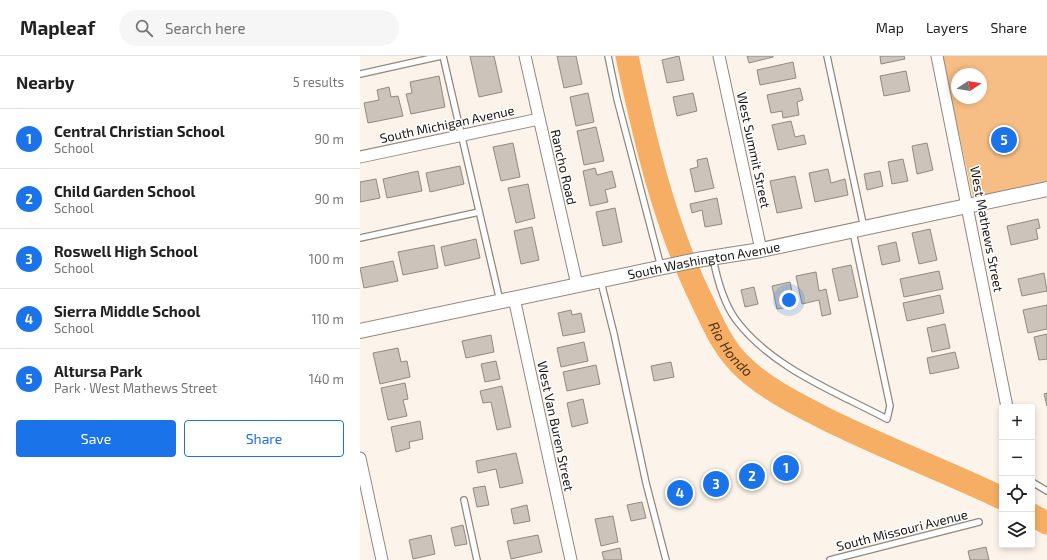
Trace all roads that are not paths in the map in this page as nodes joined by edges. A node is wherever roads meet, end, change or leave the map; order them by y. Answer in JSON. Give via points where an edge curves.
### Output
{"nodes":[{"id":1,"x":442,"y":56,"type":"edge"},
{"id":2,"x":525,"y":56,"type":"edge"},
{"id":3,"x":608,"y":56,"type":"edge"},
{"id":4,"x":719,"y":56,"type":"edge"},
{"id":5,"x":827,"y":56,"type":"edge"},
{"id":6,"x":937,"y":56,"type":"edge"},
{"id":7,"x":360,"y":74,"type":"edge"},
{"id":8,"x":539,"y":119,"type":"junction"},
{"id":9,"x":460,"y":135,"type":"junction"},
{"id":10,"x":360,"y":157,"type":"edge"},
{"id":11,"x":1047,"y":189,"type":"edge"},
{"id":12,"x":968,"y":206,"type":"junction"},
{"id":13,"x":479,"y":212,"type":"junction"},
{"id":14,"x":858,"y":229,"type":"junction"},
{"id":15,"x":360,"y":238,"type":"edge"},
{"id":16,"x":761,"y":250,"type":"junction"},
{"id":17,"x":713,"y":257,"type":"junction"},
{"id":18,"x":668,"y":266,"type":"junction"},
{"id":19,"x":600,"y":279,"type":"junction"},
{"id":20,"x":577,"y":285,"type":"junction"},
{"id":21,"x":507,"y":299,"type":"junction"},
{"id":22,"x":360,"y":331,"type":"edge"},
{"id":23,"x":1006,"y":404,"type":"edge"},
{"id":24,"x":360,"y":458,"type":"edge"},
{"id":25,"x":1035,"y":484,"type":"edge"},
{"id":26,"x":1047,"y":491,"type":"edge"},
{"id":27,"x":464,"y":500,"type":"dead end"},
{"id":28,"x":979,"y":522,"type":"dead end"},
{"id":29,"x":382,"y":560,"type":"edge"},
{"id":30,"x":477,"y":560,"type":"edge"},
{"id":31,"x":571,"y":560,"type":"edge"},
{"id":32,"x":666,"y":560,"type":"edge"},
{"id":33,"x":830,"y":560,"type":"edge"}],
"edges":[{"from":1,"to":7,"type":"lane"},
{"from":1,"to":9,"type":"lane"},
{"from":2,"to":8,"type":"street","name":"Rancho Road"},
{"from":3,"to":18,"type":"lane","via":[[617,99]]},
{"from":4,"to":16,"type":"street","name":"West Summit Street"},
{"from":5,"to":14,"type":"lane"},
{"from":6,"to":12,"type":"street","name":"West Mathews Street"},
{"from":8,"to":9,"type":"street","name":"South Michigan Avenue"},
{"from":8,"to":20,"type":"street","name":"Rancho Road"},
{"from":9,"to":10,"type":"street","name":"South Michigan Avenue"},
{"from":9,"to":13,"type":"lane"},
{"from":11,"to":12,"type":"street","name":"South Washington Avenue"},
{"from":12,"to":14,"type":"street","name":"South Washington Avenue"},
{"from":12,"to":23,"type":"street","name":"West Mathews Street"},
{"from":13,"to":15,"type":"lane"},
{"from":13,"to":21,"type":"lane"},
{"from":14,"to":16,"type":"street","name":"South Washington Avenue"},
{"from":14,"to":17,"type":"lane","via":[[890,406],[887,419],[797,371],[766,350],[735,319],[720,288]]},
{"from":16,"to":17,"type":"street","name":"South Washington Avenue"},
{"from":17,"to":18,"type":"street","name":"South Washington Avenue"},
{"from":18,"to":19,"type":"street","name":"South Washington Avenue"},
{"from":19,"to":20,"type":"street","name":"South Washington Avenue"},
{"from":19,"to":32,"type":"lane"},
{"from":20,"to":21,"type":"street","name":"South Washington Avenue"},
{"from":21,"to":22,"type":"street","name":"South Washington Avenue"},
{"from":21,"to":31,"type":"street","name":"West Van Buren Street"},
{"from":24,"to":29,"type":"street"},
{"from":25,"to":26,"type":"lane"},
{"from":27,"to":30,"type":"lane"},
{"from":28,"to":33,"type":"lane","name":"South Missouri Avenue"}]}
